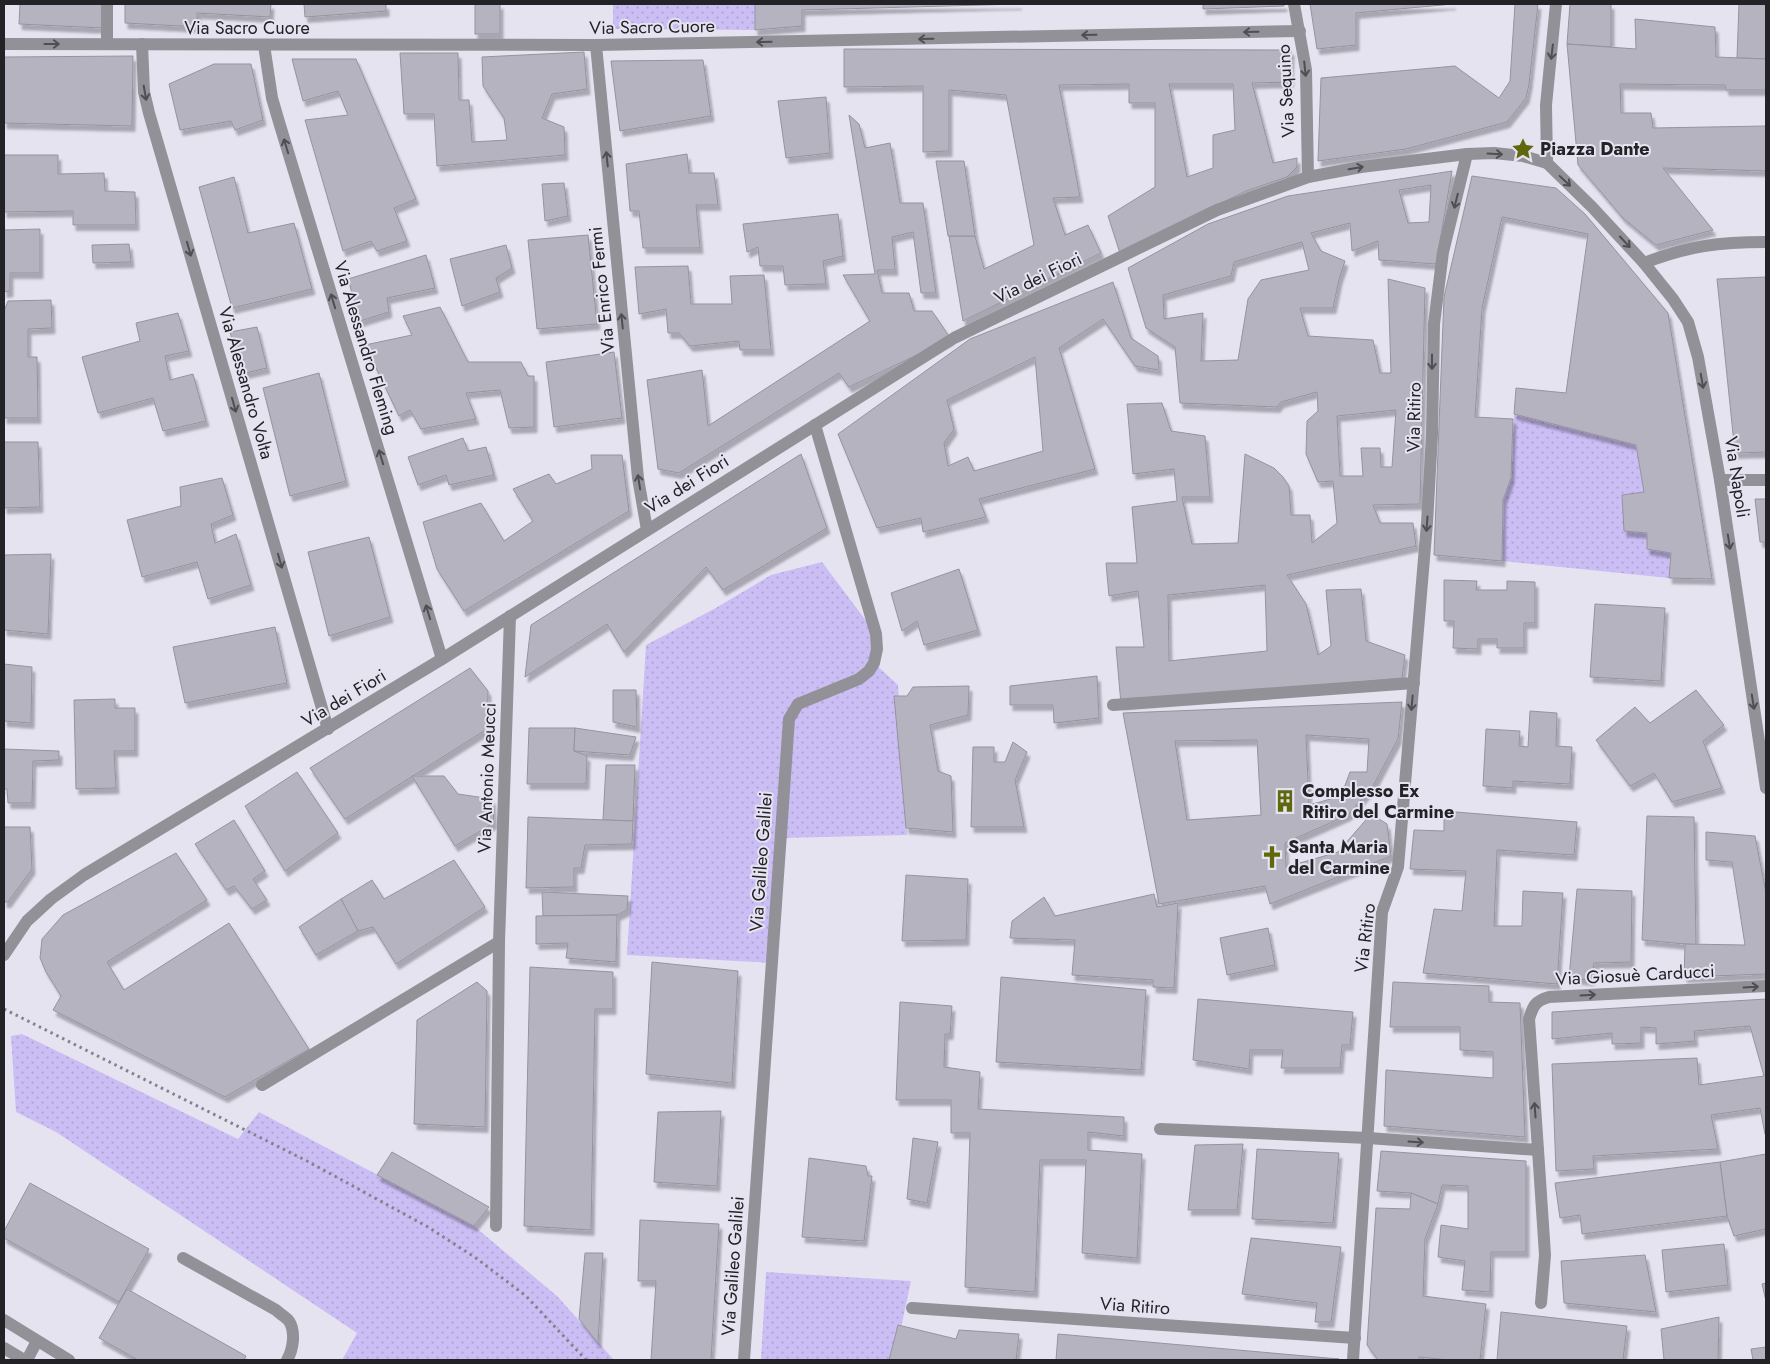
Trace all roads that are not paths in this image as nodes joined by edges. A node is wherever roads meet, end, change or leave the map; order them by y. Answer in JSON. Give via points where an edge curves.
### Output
{"nodes":[{"id":1,"x":107,"y":4,"type":"edge"},
{"id":2,"x":1294,"y":4,"type":"edge"},
{"id":3,"x":1556,"y":4,"type":"edge"},
{"id":4,"x":1300,"y":31,"type":"junction"},
{"id":5,"x":4,"y":44,"type":"edge"},
{"id":6,"x":106,"y":44,"type":"junction"},
{"id":7,"x":142,"y":44,"type":"junction"},
{"id":8,"x":264,"y":46,"type":"junction"},
{"id":9,"x":596,"y":46,"type":"junction"},
{"id":10,"x":1467,"y":154,"type":"junction"},
{"id":11,"x":1547,"y":163,"type":"junction"},
{"id":12,"x":1308,"y":177,"type":"junction"},
{"id":13,"x":1766,"y":242,"type":"edge"},
{"id":14,"x":1644,"y":263,"type":"junction"},
{"id":15,"x":815,"y":425,"type":"junction"},
{"id":16,"x":1720,"y":480,"type":"junction"},
{"id":17,"x":1766,"y":480,"type":"edge"},
{"id":18,"x":647,"y":530,"type":"junction"},
{"id":19,"x":510,"y":616,"type":"junction"},
{"id":20,"x":442,"y":659,"type":"junction"},
{"id":21,"x":1414,"y":683,"type":"junction"},
{"id":22,"x":1113,"y":705,"type":"dead end"},
{"id":23,"x":328,"y":729,"type":"junction"},
{"id":24,"x":1766,"y":788,"type":"edge"},
{"id":25,"x":499,"y":942,"type":"junction"},
{"id":26,"x":5,"y":949,"type":"edge"},
{"id":27,"x":1766,"y":986,"type":"edge"},
{"id":28,"x":262,"y":1085,"type":"dead end"},
{"id":29,"x":1160,"y":1129,"type":"dead end"},
{"id":30,"x":1368,"y":1138,"type":"junction"},
{"id":31,"x":1538,"y":1150,"type":"junction"},
{"id":32,"x":496,"y":1226,"type":"dead end"},
{"id":33,"x":183,"y":1258,"type":"dead end"},
{"id":34,"x":1541,"y":1303,"type":"dead end"},
{"id":35,"x":912,"y":1308,"type":"dead end"},
{"id":36,"x":4,"y":1320,"type":"edge"},
{"id":37,"x":1355,"y":1338,"type":"junction"},
{"id":38,"x":37,"y":1340,"type":"junction"},
{"id":39,"x":4,"y":1348,"type":"edge"},
{"id":40,"x":25,"y":1360,"type":"edge"},
{"id":41,"x":69,"y":1360,"type":"edge"},
{"id":42,"x":287,"y":1360,"type":"edge"},
{"id":43,"x":744,"y":1360,"type":"edge"},
{"id":44,"x":1353,"y":1360,"type":"edge"}],
"edges":[{"from":1,"to":6,"type":"street"},
{"from":2,"to":4,"type":"street","name":"Via Sequino"},
{"from":3,"to":11,"type":"street","one_way":true,"via":[[1546,105]]},
{"from":4,"to":9,"type":"street","name":"Via Sacro Cuore","one_way":true},
{"from":4,"to":12,"type":"street","name":"Via Sequino","one_way":true,"via":[[1306,70]]},
{"from":5,"to":6,"type":"street","name":"Via Sacro Cuore","one_way":true},
{"from":6,"to":7,"type":"street","name":"Via Sacro Cuore"},
{"from":7,"to":8,"type":"street","name":"Via Sacro Cuore"},
{"from":7,"to":23,"type":"street","name":"Via Alessandro Volta","one_way":true,"via":[[143,85],[149,113]]},
{"from":8,"to":9,"type":"street","name":"Via Sacro Cuore"},
{"from":20,"to":8,"type":"street","name":"Via Alessandro Fleming","one_way":true,"via":[[278,122]]},
{"from":18,"to":9,"type":"street","name":"Via Enrico Fermi","one_way":true,"via":[[638,478]]},
{"from":10,"to":11,"type":"street","one_way":true,"via":[[1523,156]]},
{"from":12,"to":10,"type":"street","name":"Via dei Fiori","one_way":true},
{"from":10,"to":21,"type":"street","name":"Via Ritiro","one_way":true,"via":[[1443,252],[1434,324],[1428,523]]},
{"from":11,"to":14,"type":"street","name":"Via Napoli","one_way":true},
{"from":12,"to":15,"type":"street","name":"Via dei Fiori","via":[[1217,210],[954,338]]},
{"from":13,"to":14,"type":"street","via":[[1708,245],[1675,251]]},
{"from":14,"to":16,"type":"street","name":"Via Napoli","one_way":true,"via":[[1688,322],[1698,357]]},
{"from":15,"to":18,"type":"street","name":"Via dei Fiori"},
{"from":15,"to":43,"type":"street","name":"Via Galileo Galilei","via":[[876,634],[877,649],[874,663],[859,679],[798,704],[789,719]]},
{"from":16,"to":17,"type":"street"},
{"from":16,"to":24,"type":"street","name":"Via Napoli","one_way":true},
{"from":18,"to":19,"type":"street","name":"Via dei Fiori"},
{"from":19,"to":20,"type":"street","name":"Via dei Fiori"},
{"from":19,"to":25,"type":"street","name":"Via Antonio Meucci"},
{"from":20,"to":23,"type":"street","name":"Via dei Fiori"},
{"from":21,"to":22,"type":"street"},
{"from":21,"to":30,"type":"street","name":"Via Ritiro","one_way":true,"via":[[1398,867],[1382,912]]},
{"from":23,"to":26,"type":"street","name":"Via dei Fiori","via":[[84,875],[27,921]]},
{"from":25,"to":28,"type":"street"},
{"from":25,"to":32,"type":"street","name":"Via Antonio Meucci"},
{"from":31,"to":27,"type":"street","name":"Via Giosuè Carducci","one_way":true,"via":[[1530,1020],[1533,1008],[1540,1000]]},
{"from":29,"to":30,"type":"street"},
{"from":30,"to":31,"type":"street","one_way":true},
{"from":30,"to":37,"type":"street","name":"Via Ritiro"},
{"from":31,"to":34,"type":"street","name":"Via Giosuè Carducci","via":[[1545,1255]]},
{"from":33,"to":42,"type":"street","via":[[276,1310],[289,1321],[293,1343]]},
{"from":35,"to":37,"type":"street","name":"Via Ritiro"},
{"from":36,"to":38,"type":"street"},
{"from":37,"to":44,"type":"street","name":"Via Ritiro"},
{"from":38,"to":40,"type":"street"},
{"from":38,"to":41,"type":"street"},
{"from":39,"to":40,"type":"street"}]}
